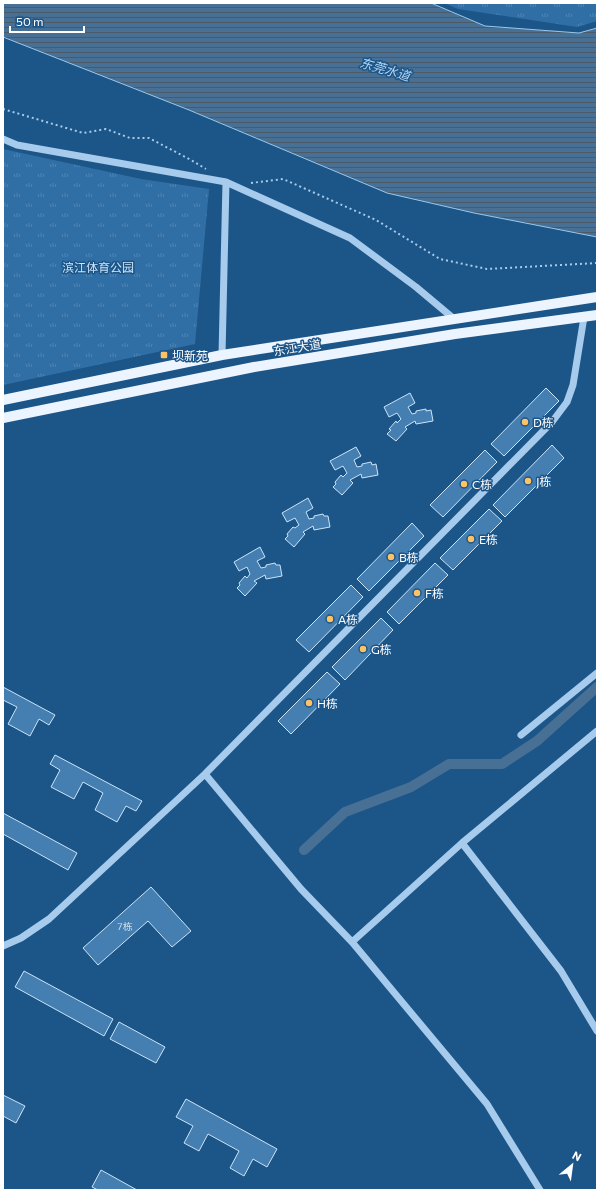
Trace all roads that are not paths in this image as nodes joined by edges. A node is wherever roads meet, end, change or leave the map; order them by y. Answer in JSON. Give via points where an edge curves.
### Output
{"nodes":[{"id":1,"x":3,"y":139,"type":"edge"},
{"id":2,"x":226,"y":182,"type":"junction"},
{"id":3,"x":597,"y":297,"type":"edge"},
{"id":4,"x":597,"y":316,"type":"edge"},
{"id":5,"x":584,"y":317,"type":"junction"},
{"id":6,"x":453,"y":318,"type":"junction"},
{"id":7,"x":222,"y":355,"type":"junction"},
{"id":8,"x":3,"y":400,"type":"edge"},
{"id":9,"x":3,"y":418,"type":"edge"},
{"id":10,"x":597,"y":673,"type":"edge"},
{"id":11,"x":597,"y":731,"type":"edge"},
{"id":12,"x":521,"y":735,"type":"dead end"},
{"id":13,"x":205,"y":774,"type":"junction"},
{"id":14,"x":462,"y":843,"type":"junction"},
{"id":15,"x":352,"y":942,"type":"junction"},
{"id":16,"x":3,"y":946,"type":"edge"},
{"id":17,"x":597,"y":1029,"type":"edge"},
{"id":18,"x":540,"y":1190,"type":"edge"}],
"edges":[{"from":1,"to":2,"type":"street","via":[[18,145]]},
{"from":2,"to":6,"type":"street","via":[[350,238]]},
{"from":2,"to":7,"type":"street"},
{"from":3,"to":6,"type":"main road","name":"东江大道"},
{"from":4,"to":5,"type":"main road","name":"东江大道"},
{"from":5,"to":9,"type":"main road","name":"东江大道","via":[[455,334],[254,367]]},
{"from":5,"to":13,"type":"street","via":[[573,385],[567,402],[552,422]]},
{"from":6,"to":7,"type":"main road","name":"东江大道"},
{"from":7,"to":8,"type":"main road","name":"东江大道"},
{"from":10,"to":12,"type":"street"},
{"from":11,"to":14,"type":"street"},
{"from":13,"to":15,"type":"street","via":[[302,888]]},
{"from":13,"to":16,"type":"street","via":[[49,919],[21,938]]},
{"from":14,"to":15,"type":"street"},
{"from":14,"to":17,"type":"street","via":[[561,971]]},
{"from":15,"to":18,"type":"street","via":[[487,1104]]}]}
